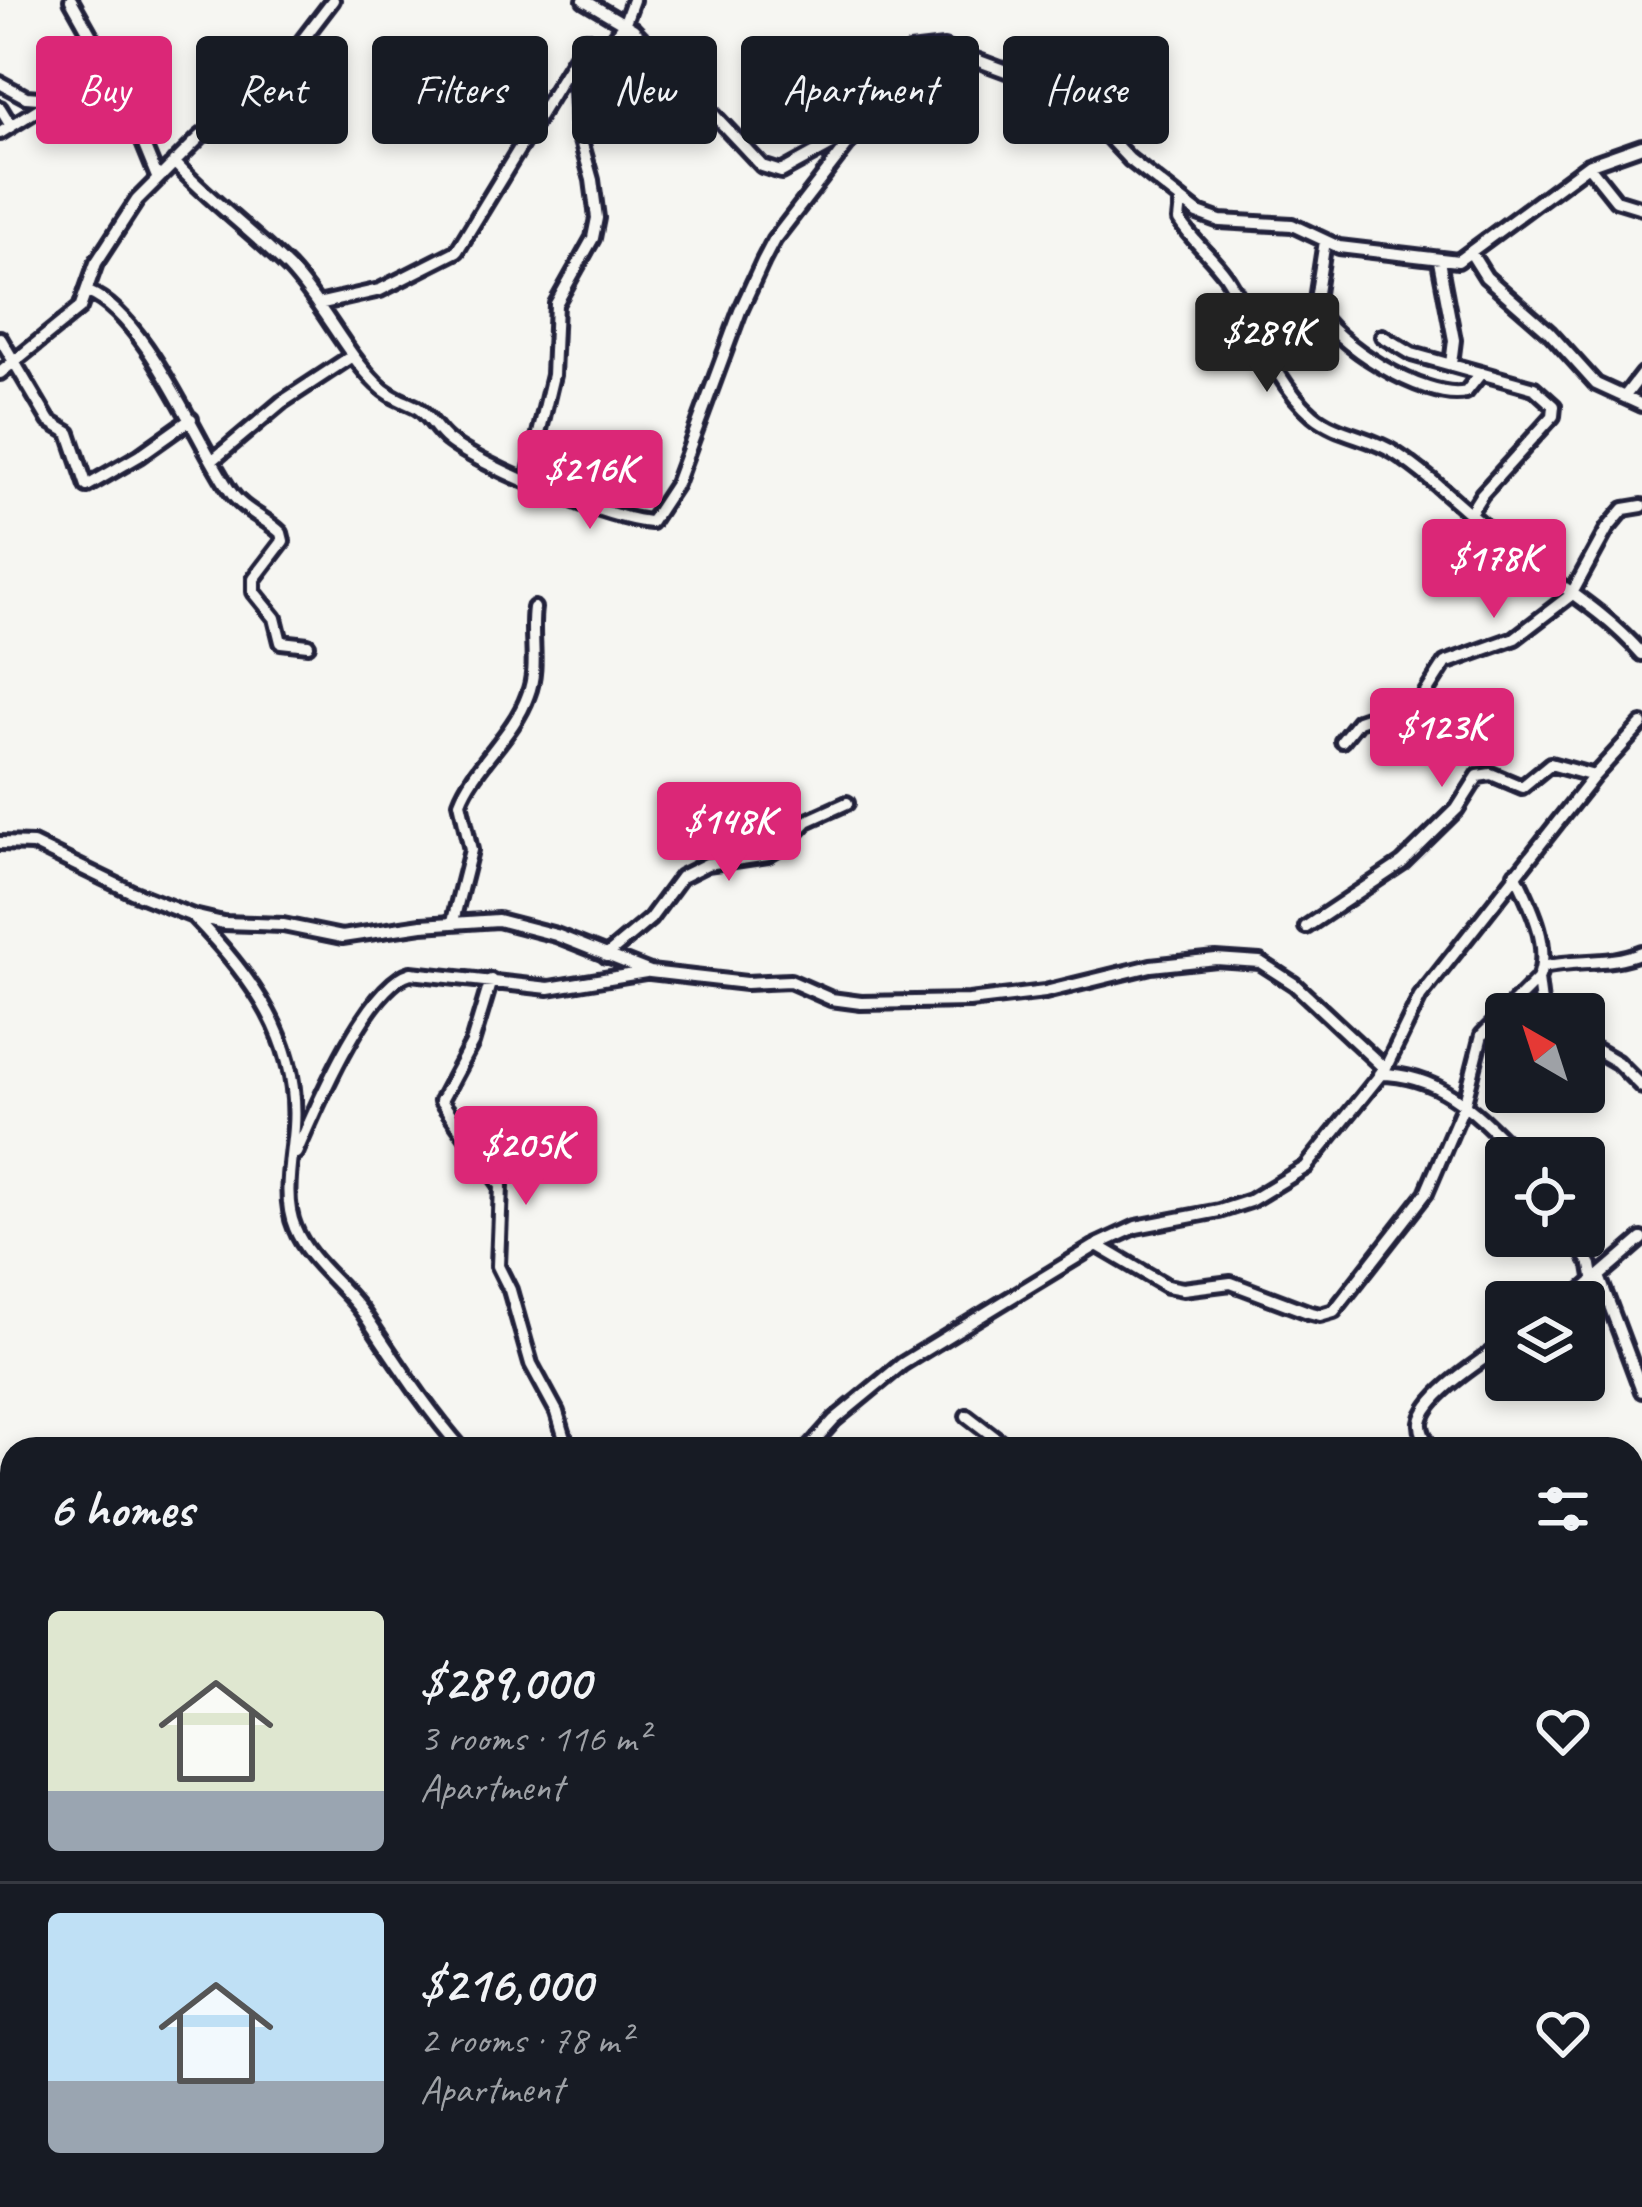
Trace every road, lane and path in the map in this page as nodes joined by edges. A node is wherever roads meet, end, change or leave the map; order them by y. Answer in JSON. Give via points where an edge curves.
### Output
{"nodes":[{"id":1,"x":71,"y":0,"type":"edge"},
{"id":2,"x":333,"y":0,"type":"edge"},
{"id":3,"x":584,"y":0,"type":"edge"},
{"id":4,"x":633,"y":0,"type":"edge"},
{"id":5,"x":625,"y":22,"type":"junction"},
{"id":6,"x":91,"y":36,"type":"edge"},
{"id":7,"x":979,"y":59,"type":"edge"},
{"id":8,"x":572,"y":62,"type":"edge"},
{"id":9,"x":0,"y":83,"type":"edge"},
{"id":10,"x":36,"y":98,"type":"edge"},
{"id":11,"x":0,"y":108,"type":"edge"},
{"id":12,"x":36,"y":111,"type":"edge"},
{"id":13,"x":6,"y":130,"type":"edge"},
{"id":14,"x":144,"y":144,"type":"edge"},
{"id":15,"x":741,"y":144,"type":"edge"},
{"id":16,"x":741,"y":144,"type":"edge"},
{"id":17,"x":832,"y":144,"type":"edge"},
{"id":18,"x":848,"y":144,"type":"edge"},
{"id":19,"x":1642,"y":146,"type":"edge"},
{"id":20,"x":174,"y":162,"type":"junction"},
{"id":21,"x":1588,"y":165,"type":"junction"},
{"id":22,"x":157,"y":177,"type":"junction"},
{"id":23,"x":1181,"y":202,"type":"junction"},
{"id":24,"x":1642,"y":208,"type":"edge"},
{"id":25,"x":1325,"y":241,"type":"junction"},
{"id":26,"x":1471,"y":253,"type":"junction"},
{"id":27,"x":1439,"y":261,"type":"junction"},
{"id":28,"x":88,"y":292,"type":"junction"},
{"id":29,"x":318,"y":304,"type":"junction"},
{"id":30,"x":1382,"y":336,"type":"dead end"},
{"id":31,"x":0,"y":338,"type":"edge"},
{"id":32,"x":352,"y":356,"type":"junction"},
{"id":33,"x":14,"y":363,"type":"junction"},
{"id":34,"x":1451,"y":364,"type":"junction"},
{"id":35,"x":0,"y":373,"type":"edge"},
{"id":36,"x":1481,"y":374,"type":"junction"},
{"id":37,"x":1642,"y":374,"type":"edge"},
{"id":38,"x":1625,"y":396,"type":"junction"},
{"id":39,"x":1642,"y":405,"type":"edge"},
{"id":40,"x":191,"y":419,"type":"junction"},
{"id":41,"x":214,"y":460,"type":"junction"},
{"id":42,"x":528,"y":480,"type":"junction"},
{"id":43,"x":1642,"y":506,"type":"edge"},
{"id":44,"x":1470,"y":513,"type":"junction"},
{"id":45,"x":1571,"y":595,"type":"junction"},
{"id":46,"x":534,"y":608,"type":"dead end"},
{"id":47,"x":308,"y":645,"type":"dead end"},
{"id":48,"x":1642,"y":654,"type":"edge"},
{"id":49,"x":1642,"y":724,"type":"edge"},
{"id":50,"x":1342,"y":741,"type":"dead end"},
{"id":51,"x":1594,"y":776,"type":"junction"},
{"id":52,"x":847,"y":803,"type":"dead end"},
{"id":53,"x":0,"y":842,"type":"edge"},
{"id":54,"x":1514,"y":874,"type":"junction"},
{"id":55,"x":193,"y":916,"type":"junction"},
{"id":56,"x":453,"y":921,"type":"junction"},
{"id":57,"x":1306,"y":927,"type":"dead end"},
{"id":58,"x":606,"y":956,"type":"junction"},
{"id":59,"x":1639,"y":956,"type":"edge"},
{"id":60,"x":650,"y":972,"type":"junction"},
{"id":61,"x":1541,"y":973,"type":"junction"},
{"id":62,"x":491,"y":980,"type":"junction"},
{"id":63,"x":1541,"y":993,"type":"edge"},
{"id":64,"x":1605,"y":1055,"type":"edge"},
{"id":65,"x":1382,"y":1072,"type":"junction"},
{"id":66,"x":1642,"y":1087,"type":"edge"},
{"id":67,"x":1466,"y":1102,"type":"junction"},
{"id":68,"x":1500,"y":1137,"type":"edge"},
{"id":69,"x":292,"y":1161,"type":"junction"},
{"id":70,"x":1642,"y":1239,"type":"edge"},
{"id":71,"x":1097,"y":1245,"type":"junction"},
{"id":72,"x":1586,"y":1257,"type":"edge"},
{"id":73,"x":1597,"y":1281,"type":"joint"},
{"id":74,"x":1605,"y":1301,"type":"edge"},
{"id":75,"x":1485,"y":1357,"type":"edge"},
{"id":76,"x":1642,"y":1391,"type":"edge"},
{"id":77,"x":967,"y":1416,"type":"dead end"},
{"id":78,"x":451,"y":1437,"type":"edge"},
{"id":79,"x":564,"y":1437,"type":"edge"},
{"id":80,"x":819,"y":1437,"type":"edge"},
{"id":81,"x":994,"y":1437,"type":"edge"},
{"id":82,"x":1424,"y":1437,"type":"edge"}],
"edges":[{"from":1,"to":6,"type":"street"},
{"from":2,"to":20,"type":"street","via":[[271,81]]},
{"from":3,"to":5,"type":"street"},
{"from":4,"to":5,"type":"street"},
{"from":5,"to":15,"type":"street"},
{"from":5,"to":42,"type":"street","via":[[576,89],[597,218],[556,304],[554,375]]},
{"from":7,"to":23,"type":"street","via":[[1096,124]]},
{"from":8,"to":29,"type":"street","via":[[458,251],[380,290]]},
{"from":9,"to":10,"type":"street"},
{"from":11,"to":13,"type":"street"},
{"from":12,"to":13,"type":"street"},
{"from":14,"to":22,"type":"street"},
{"from":16,"to":17,"type":"street","via":[[771,171]]},
{"from":18,"to":42,"type":"street","via":[[763,262],[656,517],[607,515]]},
{"from":19,"to":21,"type":"street"},
{"from":20,"to":22,"type":"street"},
{"from":20,"to":29,"type":"street"},
{"from":21,"to":24,"type":"street","via":[[1616,200]]},
{"from":21,"to":26,"type":"street"},
{"from":22,"to":28,"type":"street","via":[[96,263]]},
{"from":23,"to":25,"type":"street","via":[[1209,218],[1278,222]]},
{"from":23,"to":44,"type":"street","via":[[1179,220],[1226,276],[1306,408],[1330,427],[1395,453]]},
{"from":25,"to":27,"type":"street"},
{"from":25,"to":36,"type":"street","via":[[1315,306],[1353,345],[1442,394],[1466,392]]},
{"from":26,"to":27,"type":"street"},
{"from":26,"to":38,"type":"street","via":[[1595,384]]},
{"from":27,"to":34,"type":"street"},
{"from":28,"to":33,"type":"street","via":[[66,322]]},
{"from":28,"to":40,"type":"street","via":[[146,348]]},
{"from":29,"to":32,"type":"street"},
{"from":30,"to":34,"type":"street"},
{"from":31,"to":33,"type":"street"},
{"from":32,"to":41,"type":"street"},
{"from":32,"to":42,"type":"street","via":[[452,443]]},
{"from":33,"to":35,"type":"street"},
{"from":33,"to":40,"type":"street","via":[[52,425],[70,434],[87,486]]},
{"from":34,"to":36,"type":"street"},
{"from":36,"to":44,"type":"street","via":[[1534,388],[1555,412]]},
{"from":37,"to":38,"type":"street"},
{"from":38,"to":39,"type":"street"},
{"from":40,"to":41,"type":"street"},
{"from":41,"to":47,"type":"street","via":[[232,495],[283,536],[254,592],[275,618],[281,642]]},
{"from":43,"to":45,"type":"street","via":[[1624,509],[1607,530]]},
{"from":44,"to":45,"type":"street"},
{"from":45,"to":48,"type":"street"},
{"from":45,"to":50,"type":"street","via":[[1514,638],[1444,663],[1418,702],[1358,721]]},
{"from":46,"to":56,"type":"street","via":[[529,695],[460,802],[471,850]]},
{"from":49,"to":51,"type":"street"},
{"from":51,"to":54,"type":"street"},
{"from":51,"to":57,"type":"street","via":[[1559,764],[1522,787],[1478,776],[1402,863]]},
{"from":52,"to":58,"type":"street","via":[[807,821],[768,855],[707,863],[681,877],[650,919]]},
{"from":53,"to":55,"type":"street","via":[[33,844]]},
{"from":54,"to":61,"type":"street","via":[[1536,922]]},
{"from":54,"to":65,"type":"street","via":[[1420,997]]},
{"from":55,"to":56,"type":"street","via":[[342,937]]},
{"from":55,"to":69,"type":"street","via":[[261,1000],[285,1044],[294,1080]]},
{"from":56,"to":58,"type":"street","via":[[520,923]]},
{"from":58,"to":60,"type":"street"},
{"from":59,"to":61,"type":"street","via":[[1573,961]]},
{"from":60,"to":62,"type":"street","via":[[549,988]]},
{"from":60,"to":65,"type":"street","via":[[790,981],[869,1004],[969,1001],[1151,966],[1260,962],[1294,984]]},
{"from":61,"to":63,"type":"street"},
{"from":61,"to":67,"type":"street","via":[[1482,1036]]},
{"from":62,"to":69,"type":"street","via":[[411,974],[388,986],[340,1060]]},
{"from":62,"to":79,"type":"street","via":[[472,1042],[441,1101],[501,1186],[498,1266]]},
{"from":64,"to":66,"type":"street"},
{"from":65,"to":67,"type":"street"},
{"from":65,"to":71,"type":"street","via":[[1306,1167],[1273,1190]]},
{"from":67,"to":68,"type":"street"},
{"from":67,"to":71,"type":"street","via":[[1419,1206],[1328,1314],[1232,1283],[1167,1286]]},
{"from":69,"to":78,"type":"street","via":[[289,1205],[303,1243]]},
{"from":70,"to":73,"type":"street"},
{"from":71,"to":80,"type":"street","via":[[902,1364]]},
{"from":72,"to":73,"type":"street"},
{"from":74,"to":76,"type":"street"},
{"from":75,"to":82,"type":"street","via":[[1430,1406],[1421,1420]]},
{"from":77,"to":81,"type":"street"}]}
